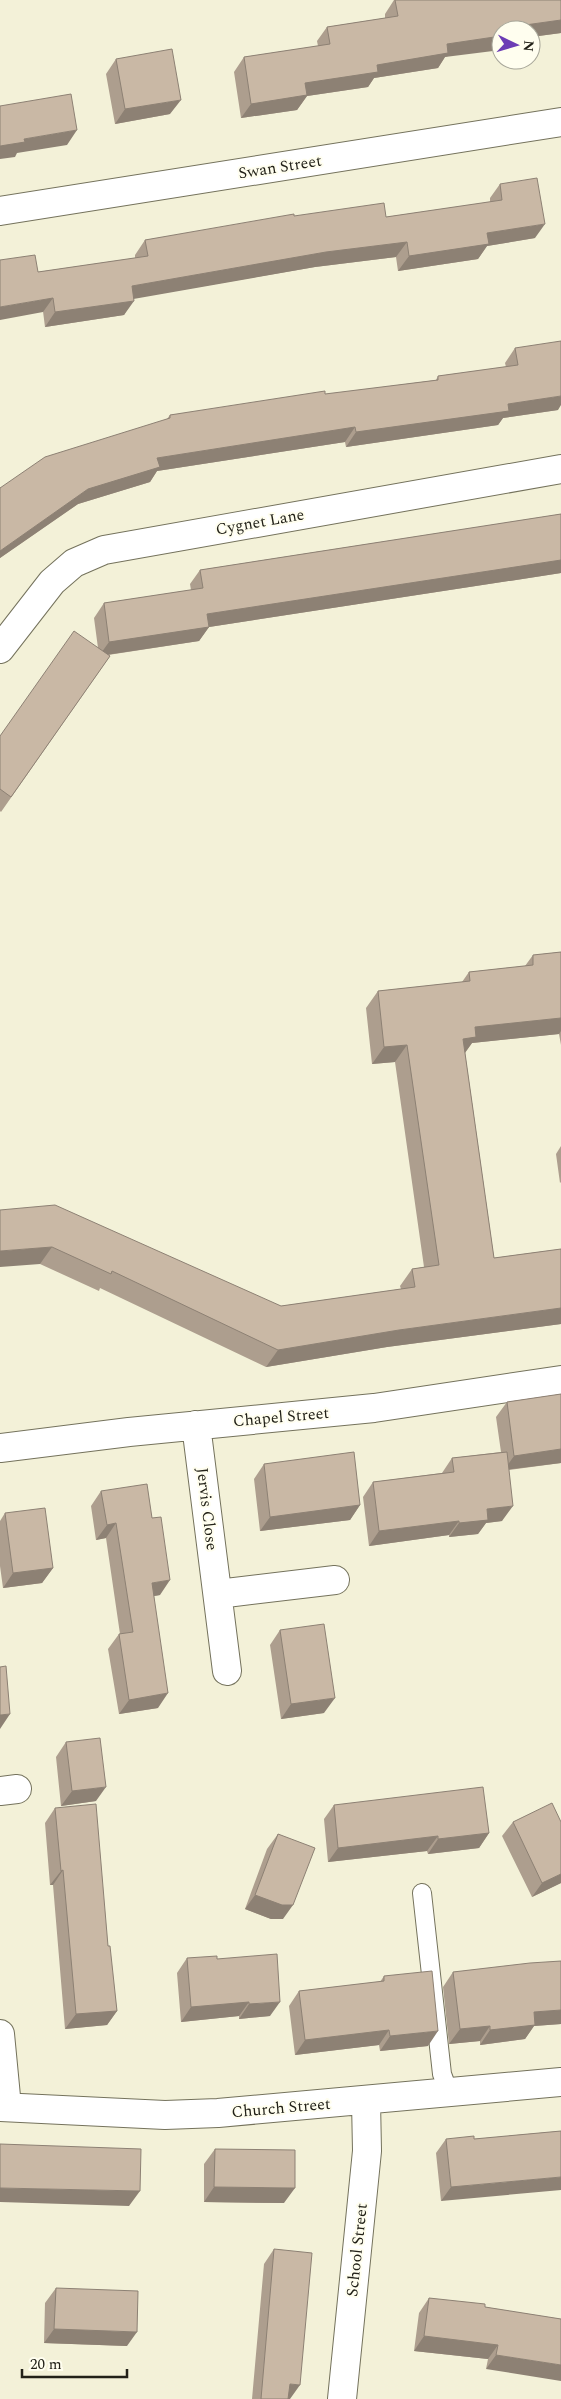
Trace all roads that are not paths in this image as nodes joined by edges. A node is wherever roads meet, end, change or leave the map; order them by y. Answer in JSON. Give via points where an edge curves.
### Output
{"nodes":[{"id":1,"x":561,"y":122,"type":"edge"},
{"id":2,"x":0,"y":211,"type":"edge"},
{"id":3,"x":561,"y":469,"type":"edge"},
{"id":4,"x":0,"y":649,"type":"edge"},
{"id":5,"x":561,"y":1380,"type":"edge"},
{"id":6,"x":196,"y":1425,"type":"junction"},
{"id":7,"x":0,"y":1448,"type":"edge"},
{"id":8,"x":335,"y":1580,"type":"dead end"},
{"id":9,"x":218,"y":1594,"type":"junction"},
{"id":10,"x":228,"y":1671,"type":"dead end"},
{"id":11,"x":422,"y":1893,"type":"dead end"},
{"id":12,"x":0,"y":2034,"type":"edge"},
{"id":13,"x":561,"y":2082,"type":"edge"},
{"id":14,"x":450,"y":2093,"type":"junction"},
{"id":15,"x":366,"y":2101,"type":"junction"},
{"id":16,"x":4,"y":2107,"type":"edge"},
{"id":17,"x":342,"y":2399,"type":"edge"}],
"edges":[{"from":1,"to":2,"type":"street","name":"Swan Street"},
{"from":3,"to":4,"type":"street","name":"Cygnet Lane","via":[[104,550],[74,563],[52,582]]},
{"from":5,"to":6,"type":"street","name":"Chapel Street","via":[[374,1408]]},
{"from":6,"to":7,"type":"street","name":"Chapel Street"},
{"from":6,"to":9,"type":"street","name":"Jervis Close"},
{"from":8,"to":9,"type":"street"},
{"from":9,"to":10,"type":"street","name":"Jervis Close"},
{"from":11,"to":14,"type":"lane","via":[[442,2074]]},
{"from":12,"to":16,"type":"street"},
{"from":13,"to":14,"type":"street","name":"Church Street"},
{"from":14,"to":15,"type":"street","name":"Church Street"},
{"from":15,"to":16,"type":"street","name":"Church Street","via":[[174,2114]]},
{"from":15,"to":17,"type":"street","name":"School Street","via":[[367,2151]]}]}
